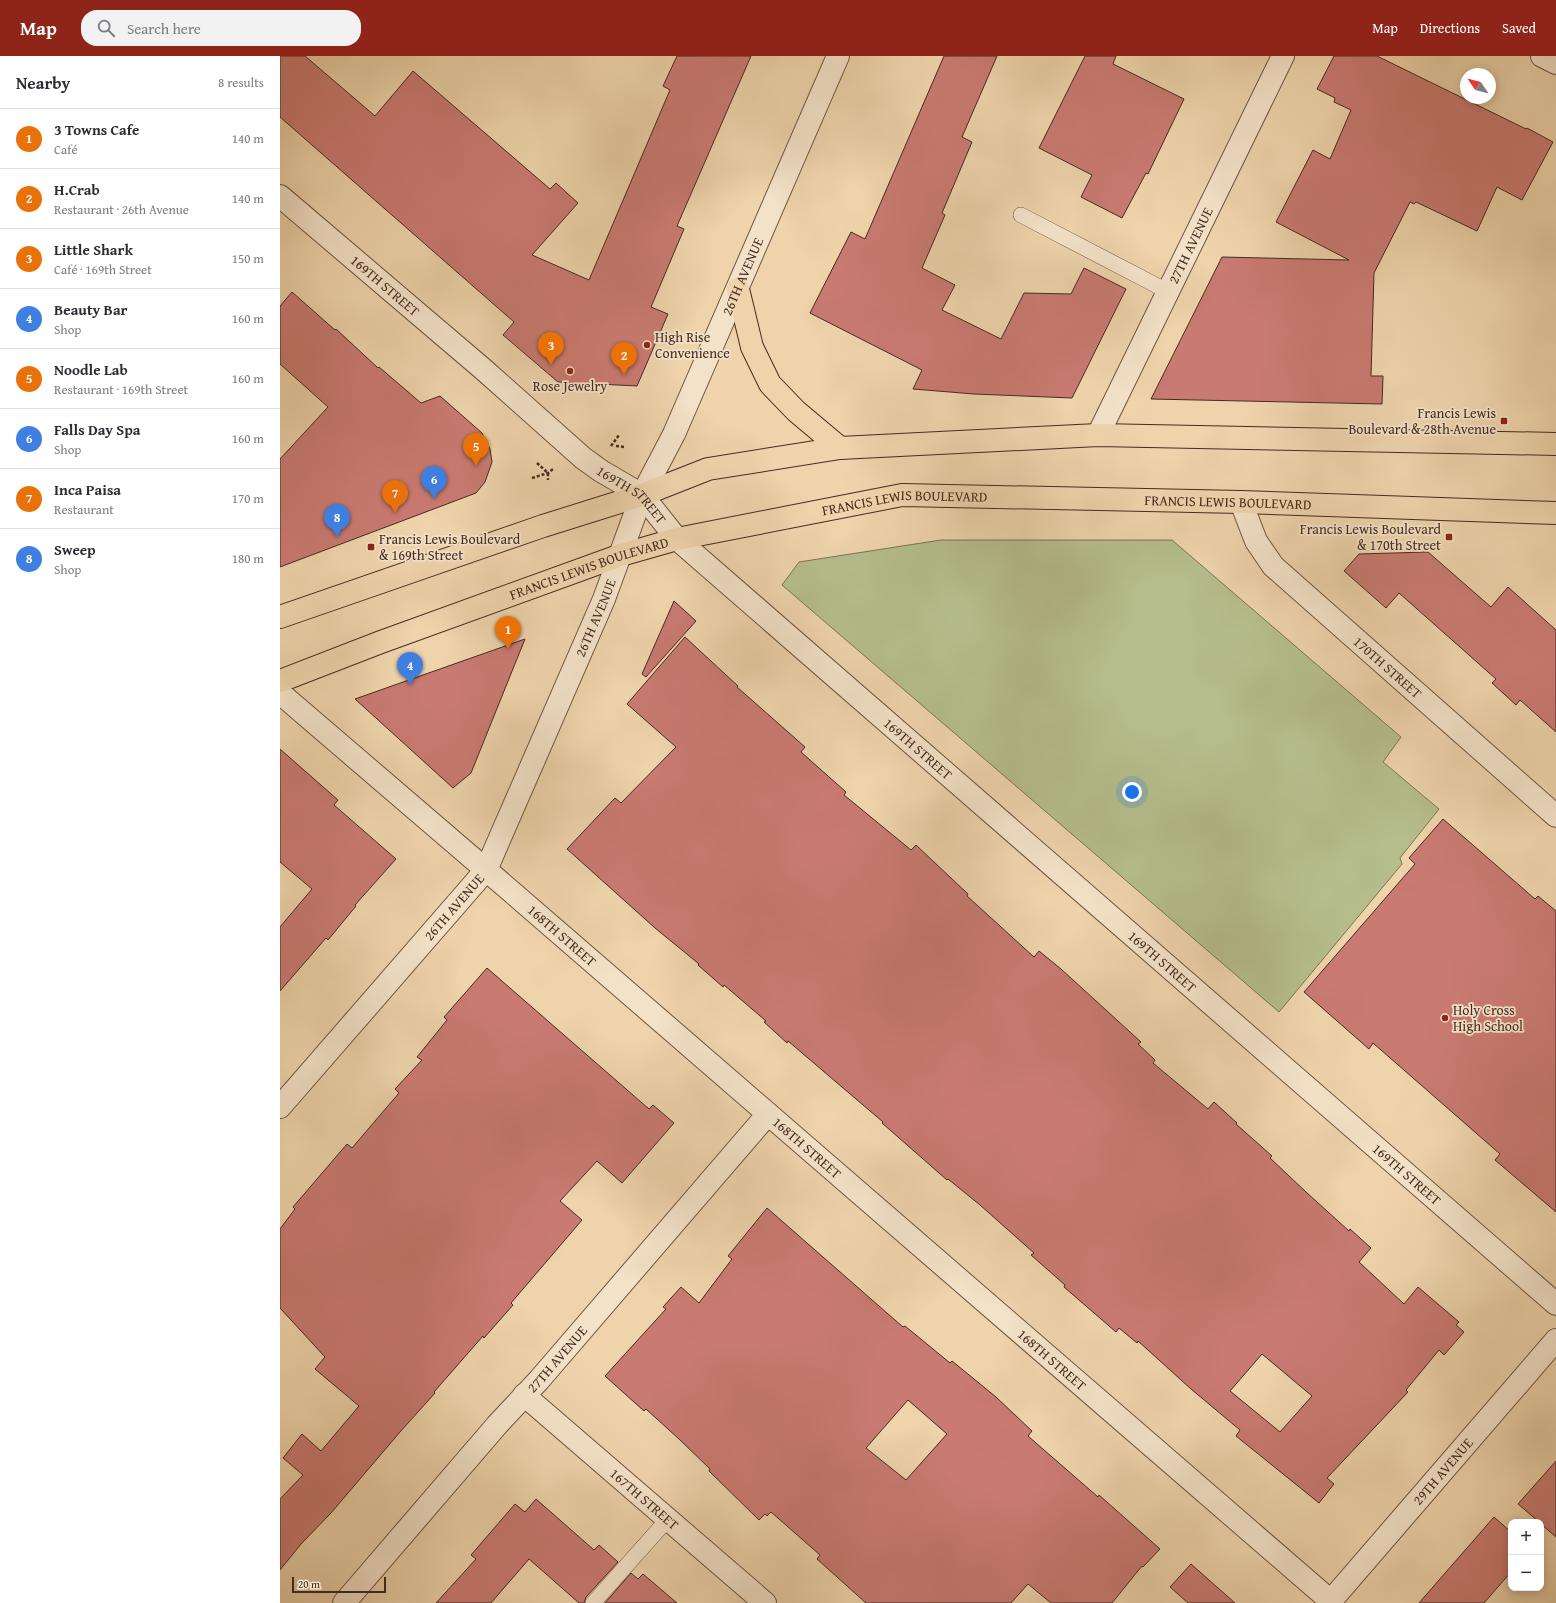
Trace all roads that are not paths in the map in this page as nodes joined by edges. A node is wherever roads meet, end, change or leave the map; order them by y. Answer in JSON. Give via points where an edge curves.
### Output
{"nodes":[{"id":1,"x":838,"y":56,"type":"edge"},
{"id":2,"x":1283,"y":56,"type":"edge"},
{"id":3,"x":1542,"y":56,"type":"edge"},
{"id":4,"x":1556,"y":63,"type":"edge"},
{"id":5,"x":280,"y":196,"type":"edge"},
{"id":6,"x":1021,"y":215,"type":"dead end"},
{"id":7,"x":738,"y":289,"type":"junction"},
{"id":8,"x":1169,"y":292,"type":"junction"},
{"id":9,"x":1098,"y":435,"type":"junction"},
{"id":10,"x":1556,"y":444,"type":"edge"},
{"id":11,"x":840,"y":448,"type":"junction"},
{"id":12,"x":642,"y":495,"type":"junction"},
{"id":13,"x":1241,"y":502,"type":"junction"},
{"id":14,"x":1556,"y":513,"type":"edge"},
{"id":15,"x":678,"y":539,"type":"junction"},
{"id":16,"x":621,"y":555,"type":"junction"},
{"id":17,"x":280,"y":617,"type":"edge"},
{"id":18,"x":280,"y":681,"type":"edge"},
{"id":19,"x":280,"y":693,"type":"edge"},
{"id":20,"x":1556,"y":816,"type":"edge"},
{"id":21,"x":486,"y":870,"type":"junction"},
{"id":22,"x":280,"y":1107,"type":"edge"},
{"id":23,"x":768,"y":1114,"type":"junction"},
{"id":24,"x":1556,"y":1304,"type":"edge"},
{"id":25,"x":1556,"y":1340,"type":"edge"},
{"id":26,"x":524,"y":1395,"type":"junction"},
{"id":27,"x":668,"y":1519,"type":"junction"},
{"id":28,"x":1331,"y":1602,"type":"edge"},
{"id":29,"x":344,"y":1603,"type":"edge"},
{"id":30,"x":593,"y":1603,"type":"edge"},
{"id":31,"x":765,"y":1603,"type":"edge"}],
"edges":[{"from":1,"to":7,"type":"street","name":"26TH AVENUE"},
{"from":2,"to":8,"type":"street","name":"27TH AVENUE"},
{"from":3,"to":4,"type":"street"},
{"from":5,"to":12,"type":"street","name":"169TH STREET","via":[[583,458]]},
{"from":6,"to":8,"type":"lane"},
{"from":7,"to":11,"type":"main road","via":[[752,347],[770,384],[796,411]]},
{"from":7,"to":12,"type":"street","name":"26TH AVENUE","via":[[674,434]]},
{"from":8,"to":9,"type":"street","name":"27TH AVENUE"},
{"from":9,"to":10,"type":"main road"},
{"from":9,"to":11,"type":"main road"},
{"from":11,"to":12,"type":"main road","via":[[708,469]]},
{"from":12,"to":15,"type":"street","name":"169TH STREET"},
{"from":12,"to":16,"type":"street","name":"26TH AVENUE"},
{"from":12,"to":17,"type":"main road","via":[[543,526]]},
{"from":13,"to":14,"type":"main road","name":"FRANCIS LEWIS BOULEVARD"},
{"from":13,"to":15,"type":"main road","name":"FRANCIS LEWIS BOULEVARD","via":[[902,495]]},
{"from":13,"to":20,"type":"street","name":"170TH STREET","via":[[1256,541],[1273,566]]},
{"from":15,"to":16,"type":"main road","name":"FRANCIS LEWIS BOULEVARD"},
{"from":15,"to":24,"type":"street","name":"169TH STREET"},
{"from":16,"to":18,"type":"main road","name":"FRANCIS LEWIS BOULEVARD"},
{"from":16,"to":21,"type":"street","name":"26TH AVENUE"},
{"from":19,"to":21,"type":"street","name":"168TH STREET"},
{"from":21,"to":22,"type":"street","name":"26TH AVENUE"},
{"from":21,"to":23,"type":"street","name":"168TH STREET"},
{"from":23,"to":26,"type":"street","name":"27TH AVENUE"},
{"from":23,"to":28,"type":"street","name":"168TH STREET"},
{"from":25,"to":28,"type":"street","name":"29TH AVENUE"},
{"from":26,"to":27,"type":"street","name":"167TH STREET"},
{"from":26,"to":29,"type":"street","name":"27TH AVENUE"},
{"from":27,"to":30,"type":"lane"},
{"from":27,"to":31,"type":"street","name":"167TH STREET"}]}
